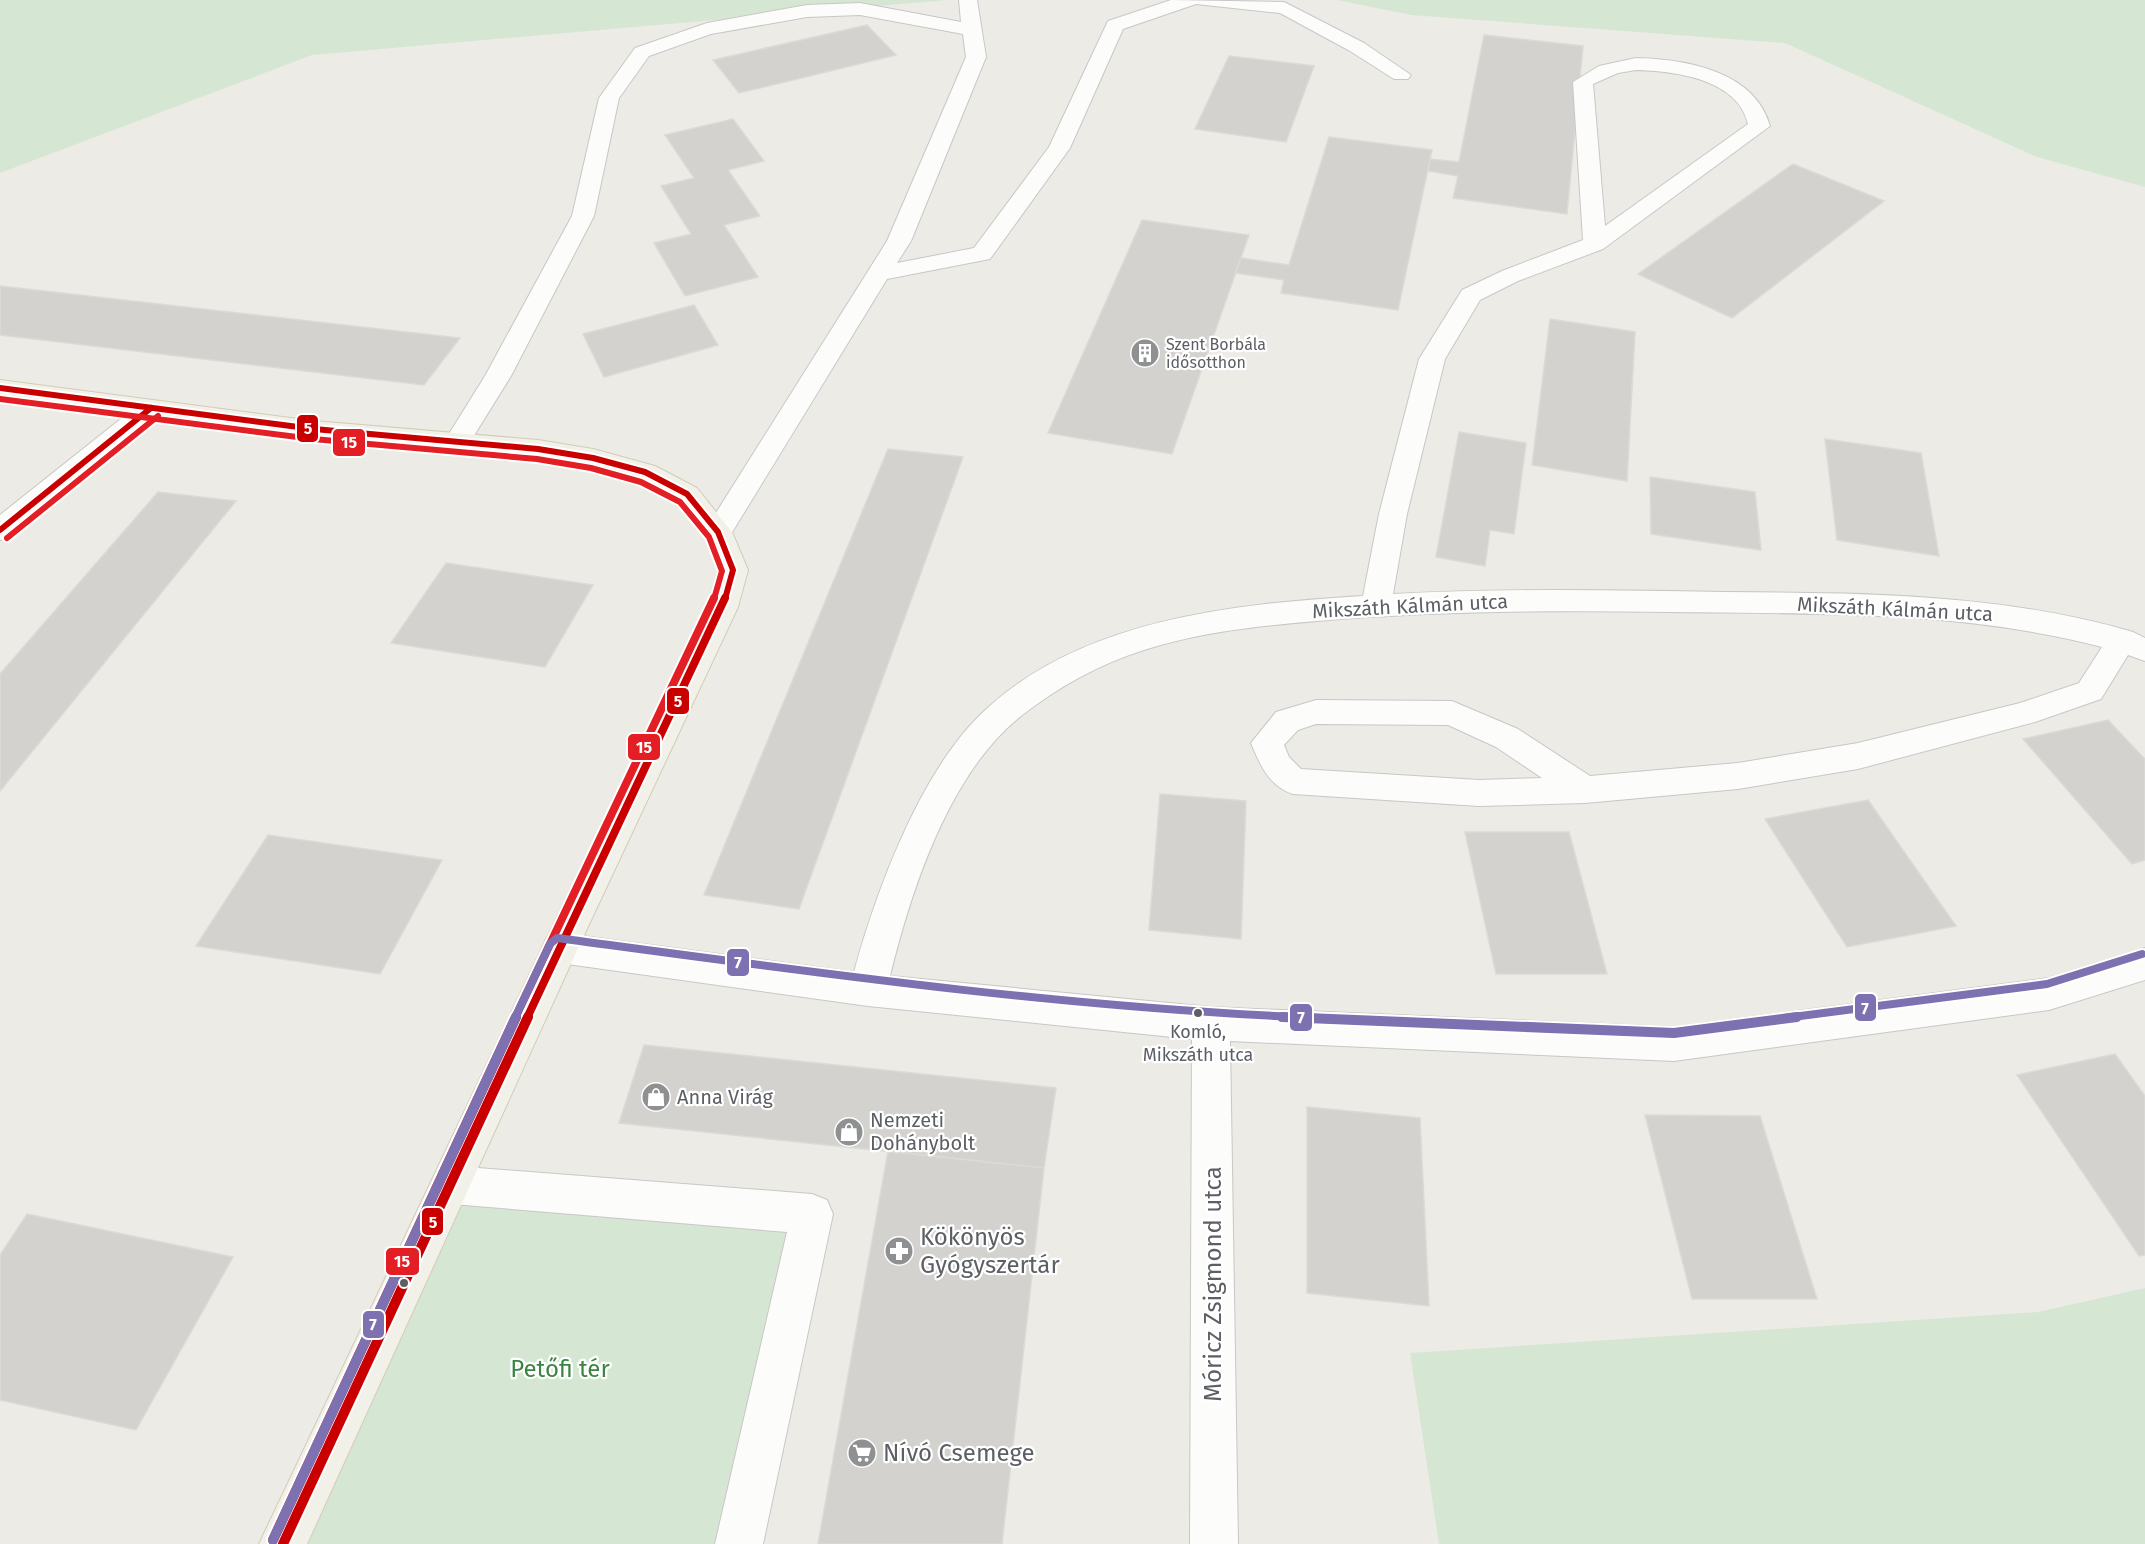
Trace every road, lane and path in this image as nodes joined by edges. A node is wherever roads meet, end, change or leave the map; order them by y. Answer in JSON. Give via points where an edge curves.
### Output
{"nodes":[{"id":1,"x":968,"y":0,"type":"edge"},
{"id":2,"x":1190,"y":0,"type":"edge"},
{"id":3,"x":1201,"y":0,"type":"edge"},
{"id":4,"x":972,"y":30,"type":"junction"},
{"id":5,"x":1401,"y":75,"type":"dead end"},
{"id":6,"x":1595,"y":243,"type":"junction"},
{"id":7,"x":881,"y":273,"type":"junction"},
{"id":8,"x":0,"y":388,"type":"edge"},
{"id":9,"x":150,"y":408,"type":"junction"},
{"id":10,"x":457,"y":442,"type":"junction"},
{"id":11,"x":0,"y":530,"type":"edge"},
{"id":12,"x":718,"y":532,"type":"junction"},
{"id":13,"x":1376,"y":604,"type":"junction"},
{"id":14,"x":2134,"y":645,"type":"edge"},
{"id":15,"x":1584,"y":790,"type":"junction"},
{"id":16,"x":560,"y":948,"type":"junction"},
{"id":17,"x":2145,"y":964,"type":"edge"},
{"id":18,"x":868,"y":990,"type":"junction"},
{"id":19,"x":1211,"y":1024,"type":"junction"},
{"id":20,"x":452,"y":1185,"type":"junction"},
{"id":21,"x":283,"y":1544,"type":"edge"},
{"id":22,"x":739,"y":1544,"type":"edge"},
{"id":23,"x":1214,"y":1544,"type":"edge"}],
"edges":[{"from":1,"to":4,"type":"street"},
{"from":2,"to":7,"type":"street","via":[[1115,25],[1059,147],[982,254]]},
{"from":3,"to":5,"type":"street","via":[[1284,8],[1357,46]]},
{"from":4,"to":7,"type":"street","via":[[976,57],[899,241]]},
{"from":4,"to":10,"type":"street","via":[[860,9],[807,11],[707,29],[642,52],[609,98],[583,216],[498,376]]},
{"from":6,"to":6,"type":"street","via":[[1583,82],[1623,65],[1683,69],[1734,89],[1752,105],[1759,126]]},
{"from":6,"to":13,"type":"street","via":[[1471,295],[1432,358],[1393,514]]},
{"from":7,"to":12,"type":"street"},
{"from":8,"to":9,"type":"main road"},
{"from":9,"to":10,"type":"main road"},
{"from":9,"to":11,"type":"street"},
{"from":10,"to":12,"type":"main road","via":[[538,448],[645,472],[687,494]]},
{"from":12,"to":16,"type":"main road","via":[[733,570],[723,607]]},
{"from":13,"to":14,"type":"street","name":"Mikszáth Kálmán utca","via":[[1538,600],[1930,608],[2015,615]]},
{"from":13,"to":18,"type":"street","name":"Mikszáth Kálmán utca","via":[[1253,616],[1182,629],[1084,662],[1032,693],[984,731],[952,779],[909,860]]},
{"from":14,"to":15,"type":"street","via":[[2090,691],[2024,714],[1858,756],[1738,776]]},
{"from":15,"to":15,"type":"street","via":[[1479,793],[1293,781],[1276,764],[1267,743],[1287,721],[1316,712],[1452,713],[1508,738]]},
{"from":16,"to":18,"type":"street"},
{"from":16,"to":20,"type":"main road"},
{"from":17,"to":19,"type":"street","via":[[2049,994],[1674,1044]]},
{"from":18,"to":19,"type":"street"},
{"from":19,"to":23,"type":"street","name":"Móricz Zsigmond utca"},
{"from":20,"to":21,"type":"main road"},
{"from":20,"to":22,"type":"street","via":[[812,1214]]}]}
